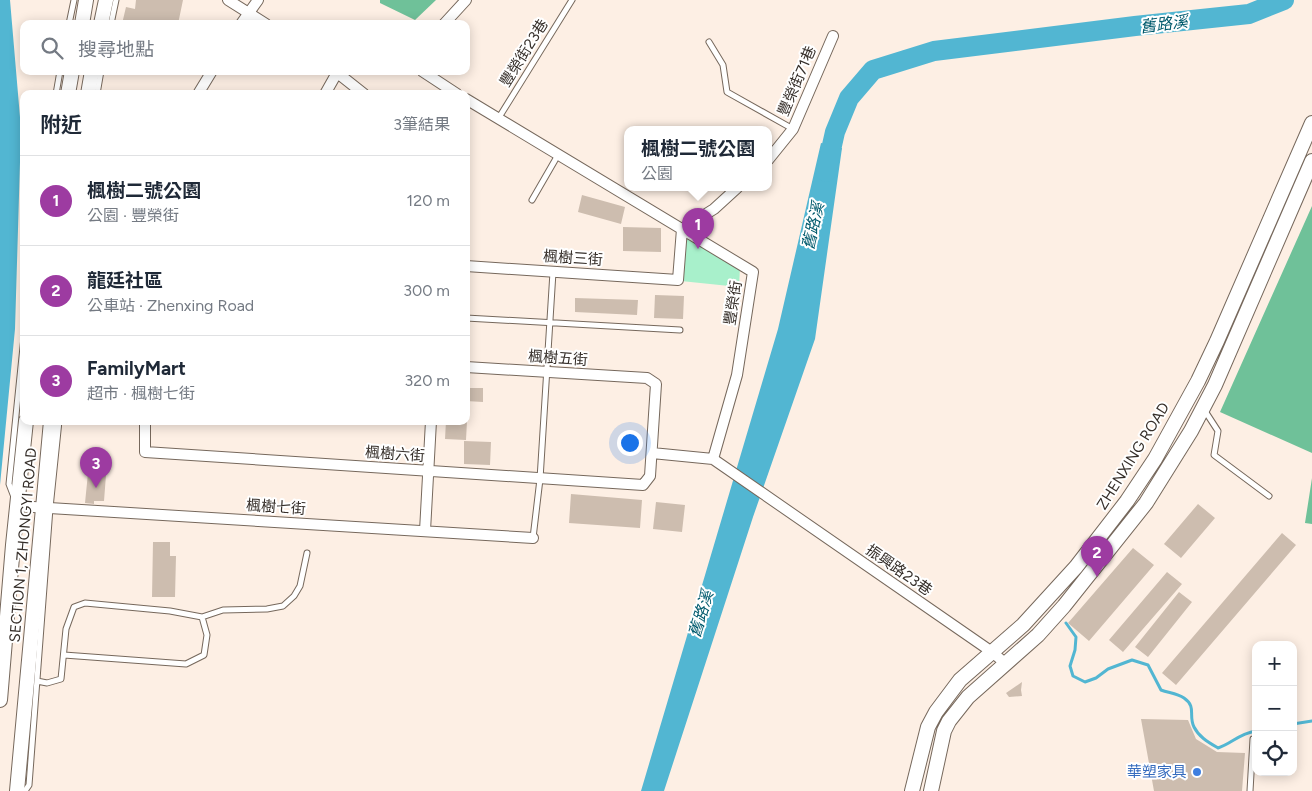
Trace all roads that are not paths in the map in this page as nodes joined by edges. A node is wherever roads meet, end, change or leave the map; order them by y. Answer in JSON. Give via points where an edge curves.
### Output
{"nodes":[{"id":1,"x":74,"y":0,"type":"edge"},
{"id":2,"x":86,"y":0,"type":"edge"},
{"id":3,"x":106,"y":0,"type":"edge"},
{"id":4,"x":116,"y":0,"type":"edge"},
{"id":5,"x":228,"y":0,"type":"edge"},
{"id":6,"x":258,"y":0,"type":"edge"},
{"id":7,"x":466,"y":0,"type":"edge"},
{"id":8,"x":572,"y":0,"type":"edge"},
{"id":9,"x":248,"y":12,"type":"junction"},
{"id":10,"x":70,"y":20,"type":"edge"},
{"id":11,"x":83,"y":20,"type":"edge"},
{"id":12,"x":102,"y":20,"type":"edge"},
{"id":13,"x":112,"y":20,"type":"edge"},
{"id":14,"x":243,"y":20,"type":"edge"},
{"id":15,"x":260,"y":20,"type":"edge"},
{"id":16,"x":448,"y":20,"type":"edge"},
{"id":17,"x":833,"y":36,"type":"dead end"},
{"id":18,"x":709,"y":42,"type":"dead end"},
{"id":19,"x":59,"y":75,"type":"edge"},
{"id":20,"x":71,"y":75,"type":"edge"},
{"id":21,"x":91,"y":75,"type":"edge"},
{"id":22,"x":100,"y":75,"type":"edge"},
{"id":23,"x":210,"y":75,"type":"edge"},
{"id":24,"x":335,"y":75,"type":"edge"},
{"id":25,"x":341,"y":75,"type":"edge"},
{"id":26,"x":428,"y":75,"type":"edge"},
{"id":27,"x":57,"y":90,"type":"edge"},
{"id":28,"x":69,"y":90,"type":"edge"},
{"id":29,"x":89,"y":90,"type":"edge"},
{"id":30,"x":98,"y":90,"type":"edge"},
{"id":31,"x":200,"y":90,"type":"edge"},
{"id":32,"x":326,"y":90,"type":"edge"},
{"id":33,"x":359,"y":90,"type":"edge"},
{"id":34,"x":452,"y":90,"type":"edge"},
{"id":35,"x":470,"y":102,"type":"edge"},
{"id":36,"x":497,"y":119,"type":"junction"},
{"id":37,"x":1312,"y":123,"type":"edge"},
{"id":38,"x":793,"y":129,"type":"junction"},
{"id":39,"x":558,"y":155,"type":"junction"},
{"id":40,"x":772,"y":155,"type":"edge"},
{"id":41,"x":1312,"y":161,"type":"edge"},
{"id":42,"x":734,"y":191,"type":"edge"},
{"id":43,"x":532,"y":200,"type":"dead end"},
{"id":44,"x":682,"y":229,"type":"junction"},
{"id":45,"x":470,"y":266,"type":"edge"},
{"id":46,"x":553,"y":272,"type":"junction"},
{"id":47,"x":470,"y":318,"type":"edge"},
{"id":48,"x":550,"y":323,"type":"junction"},
{"id":49,"x":680,"y":330,"type":"dead end"},
{"id":50,"x":470,"y":367,"type":"edge"},
{"id":51,"x":546,"y":372,"type":"junction"},
{"id":52,"x":20,"y":376,"type":"edge"},
{"id":53,"x":1203,"y":408,"type":"junction"},
{"id":54,"x":26,"y":425,"type":"edge"},
{"id":55,"x":51,"y":425,"type":"edge"},
{"id":56,"x":57,"y":425,"type":"edge"},
{"id":57,"x":146,"y":425,"type":"edge"},
{"id":58,"x":432,"y":425,"type":"edge"},
{"id":59,"x":652,"y":453,"type":"junction"},
{"id":60,"x":713,"y":459,"type":"junction"},
{"id":61,"x":429,"y":471,"type":"junction"},
{"id":62,"x":540,"y":478,"type":"junction"},
{"id":63,"x":1269,"y":496,"type":"dead end"},
{"id":64,"x":17,"y":506,"type":"junction"},
{"id":65,"x":46,"y":508,"type":"junction"},
{"id":66,"x":425,"y":531,"type":"junction"},
{"id":67,"x":533,"y":538,"type":"joint"},
{"id":68,"x":307,"y":553,"type":"dead end"},
{"id":69,"x":202,"y":618,"type":"junction"},
{"id":70,"x":992,"y":652,"type":"junction"},
{"id":71,"x":64,"y":655,"type":"junction"},
{"id":72,"x":1006,"y":664,"type":"junction"},
{"id":73,"x":37,"y":681,"type":"junction"},
{"id":74,"x":0,"y":700,"type":"edge"},
{"id":75,"x":1252,"y":756,"type":"edge"},
{"id":76,"x":17,"y":791,"type":"edge"},
{"id":77,"x":25,"y":791,"type":"edge"},
{"id":78,"x":912,"y":791,"type":"edge"},
{"id":79,"x":931,"y":791,"type":"edge"},
{"id":80,"x":1250,"y":791,"type":"edge"}],
"edges":[{"from":1,"to":10,"type":"lane"},
{"from":2,"to":11,"type":"street"},
{"from":3,"to":12,"type":"street"},
{"from":4,"to":13,"type":"lane"},
{"from":5,"to":9,"type":"street"},
{"from":6,"to":9,"type":"street"},
{"from":7,"to":16,"type":"street"},
{"from":8,"to":36,"type":"lane","name":"豐榮街23巷"},
{"from":9,"to":14,"type":"street"},
{"from":9,"to":15,"type":"street"},
{"from":17,"to":38,"type":"street","name":"豐榮街71巷"},
{"from":18,"to":38,"type":"lane","via":[[723,65],[727,92]]},
{"from":19,"to":27,"type":"lane"},
{"from":20,"to":28,"type":"street"},
{"from":21,"to":29,"type":"street"},
{"from":22,"to":30,"type":"lane"},
{"from":23,"to":31,"type":"street"},
{"from":24,"to":32,"type":"street"},
{"from":25,"to":33,"type":"street"},
{"from":26,"to":34,"type":"street"},
{"from":35,"to":36,"type":"street","name":"豐榮街"},
{"from":36,"to":39,"type":"street","name":"豐榮街"},
{"from":37,"to":70,"type":"street","name":"ZHENXING ROAD","via":[[1217,340],[1155,459],[1128,501],[1076,567],[1023,625]]},
{"from":38,"to":40,"type":"street","name":"豐榮街71巷"},
{"from":39,"to":43,"type":"lane"},
{"from":39,"to":44,"type":"street","name":"豐榮街"},
{"from":41,"to":53,"type":"street"},
{"from":42,"to":44,"type":"street"},
{"from":44,"to":46,"type":"street","name":"楓樹三街","via":[[678,280]]},
{"from":44,"to":60,"type":"street","name":"豐榮街","via":[[753,272],[737,375]]},
{"from":45,"to":46,"type":"street","name":"楓樹三街"},
{"from":46,"to":48,"type":"lane"},
{"from":47,"to":48,"type":"lane"},
{"from":48,"to":49,"type":"lane"},
{"from":48,"to":51,"type":"lane"},
{"from":50,"to":51,"type":"street","name":"楓樹五街"},
{"from":51,"to":59,"type":"street","name":"楓樹五街","via":[[647,378],[656,384]]},
{"from":51,"to":62,"type":"lane"},
{"from":52,"to":64,"type":"lane","name":"SECTION 1, ZHONGYI ROAD","via":[[9,484]]},
{"from":53,"to":63,"type":"lane","via":[[1218,431],[1214,455]]},
{"from":53,"to":72,"type":"street","via":[[1146,503],[1064,606]]},
{"from":54,"to":64,"type":"street","name":"SECTION 1, ZHONGYI ROAD"},
{"from":55,"to":65,"type":"street","name":"SECTION 1, ZHONGYI ROAD"},
{"from":56,"to":65,"type":"lane"},
{"from":57,"to":61,"type":"street","name":"楓樹六街","via":[[145,452]]},
{"from":58,"to":61,"type":"street"},
{"from":59,"to":60,"type":"street"},
{"from":59,"to":62,"type":"street","name":"楓樹六街","via":[[650,476],[643,486]]},
{"from":60,"to":70,"type":"street","name":"振興路23巷"},
{"from":61,"to":62,"type":"street","name":"楓樹六街"},
{"from":61,"to":66,"type":"street"},
{"from":62,"to":67,"type":"lane"},
{"from":64,"to":65,"type":"street","name":"楓樹七街"},
{"from":64,"to":74,"type":"street","name":"SECTION 1, ZHONGYI ROAD"},
{"from":65,"to":66,"type":"street","name":"楓樹七街"},
{"from":65,"to":73,"type":"lane","name":"SECTION 1, ZHONGYI ROAD"},
{"from":65,"to":76,"type":"street","name":"SECTION 1, ZHONGYI ROAD"},
{"from":66,"to":67,"type":"street","name":"楓樹七街"},
{"from":68,"to":69,"type":"lane","via":[[300,586],[283,606],[222,610]]},
{"from":69,"to":71,"type":"lane","via":[[170,611],[85,603],[74,607],[66,629]]},
{"from":69,"to":71,"type":"lane","via":[[207,635],[204,655],[186,664]]},
{"from":70,"to":72,"type":"street","name":"振興路23巷"},
{"from":70,"to":78,"type":"street","name":"ZHENXING ROAD","via":[[960,680],[936,712],[928,727]]},
{"from":71,"to":73,"type":"lane","via":[[61,679],[47,683]]},
{"from":72,"to":79,"type":"street","via":[[968,697],[949,721]]},
{"from":73,"to":77,"type":"lane","name":"SECTION 1, ZHONGYI ROAD","via":[[29,785]]},
{"from":75,"to":80,"type":"lane"}]}
